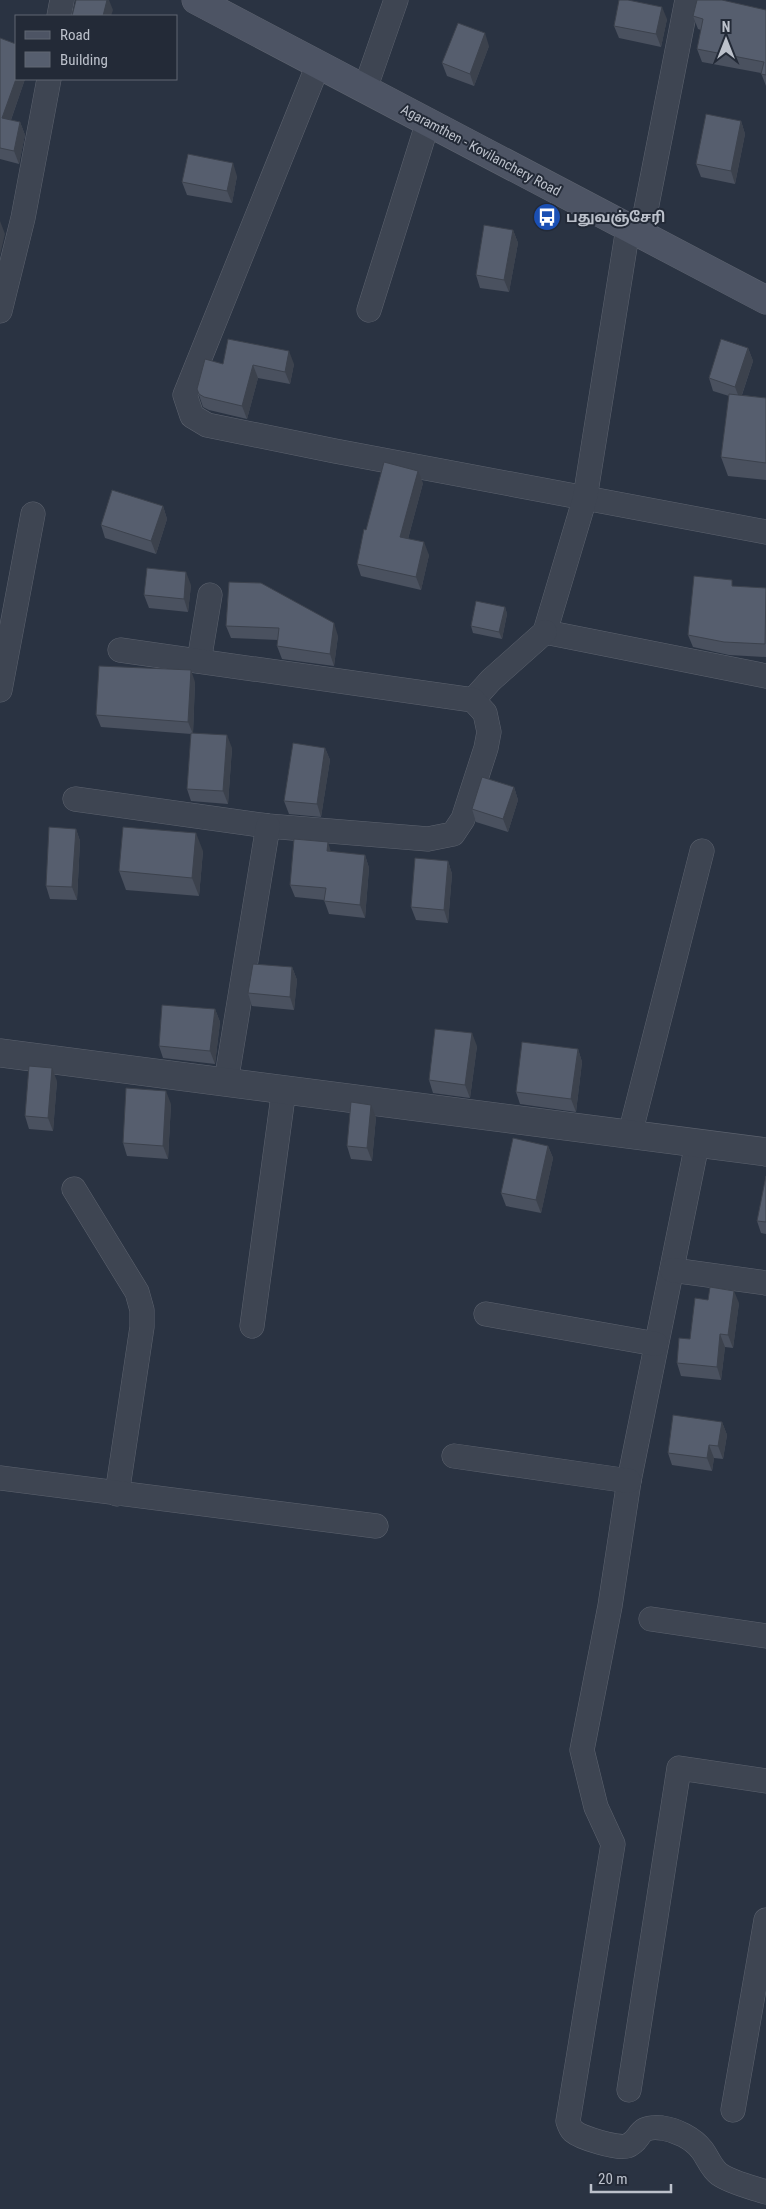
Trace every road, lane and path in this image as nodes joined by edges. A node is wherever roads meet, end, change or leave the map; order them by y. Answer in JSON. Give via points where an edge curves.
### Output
{"nodes":[{"id":1,"x":62,"y":0,"type":"edge"},
{"id":2,"x":196,"y":0,"type":"edge"},
{"id":3,"x":396,"y":0,"type":"edge"},
{"id":4,"x":687,"y":0,"type":"edge"},
{"id":5,"x":59,"y":15,"type":"edge"},
{"id":6,"x":318,"y":65,"type":"junction"},
{"id":7,"x":49,"y":80,"type":"edge"},
{"id":8,"x":365,"y":89,"type":"junction"},
{"id":9,"x":428,"y":122,"type":"junction"},
{"id":10,"x":635,"y":231,"type":"junction"},
{"id":11,"x":766,"y":300,"type":"edge"},
{"id":12,"x":368,"y":310,"type":"dead end"},
{"id":13,"x":0,"y":311,"type":"edge"},
{"id":14,"x":584,"y":498,"type":"junction"},
{"id":15,"x":33,"y":514,"type":"dead end"},
{"id":16,"x":766,"y":532,"type":"edge"},
{"id":17,"x":210,"y":595,"type":"dead end"},
{"id":18,"x":545,"y":632,"type":"junction"},
{"id":19,"x":120,"y":650,"type":"dead end"},
{"id":20,"x":199,"y":661,"type":"junction"},
{"id":21,"x":766,"y":676,"type":"edge"},
{"id":22,"x":0,"y":690,"type":"edge"},
{"id":23,"x":473,"y":700,"type":"junction"},
{"id":24,"x":75,"y":799,"type":"dead end"},
{"id":25,"x":268,"y":826,"type":"junction"},
{"id":26,"x":702,"y":851,"type":"dead end"},
{"id":27,"x":0,"y":1053,"type":"edge"},
{"id":28,"x":226,"y":1082,"type":"junction"},
{"id":29,"x":284,"y":1089,"type":"junction"},
{"id":30,"x":630,"y":1134,"type":"junction"},
{"id":31,"x":697,"y":1144,"type":"junction"},
{"id":32,"x":766,"y":1152,"type":"edge"},
{"id":33,"x":74,"y":1189,"type":"dead end"},
{"id":34,"x":672,"y":1270,"type":"junction"},
{"id":35,"x":766,"y":1283,"type":"edge"},
{"id":36,"x":486,"y":1314,"type":"dead end"},
{"id":37,"x":252,"y":1326,"type":"dead end"},
{"id":38,"x":656,"y":1344,"type":"junction"},
{"id":39,"x":454,"y":1456,"type":"dead end"},
{"id":40,"x":0,"y":1478,"type":"edge"},
{"id":41,"x":629,"y":1481,"type":"junction"},
{"id":42,"x":117,"y":1494,"type":"junction"},
{"id":43,"x":376,"y":1526,"type":"dead end"},
{"id":44,"x":652,"y":1619,"type":"dead end"},
{"id":45,"x":766,"y":1636,"type":"edge"},
{"id":46,"x":766,"y":1782,"type":"edge"},
{"id":47,"x":766,"y":1920,"type":"edge"},
{"id":48,"x":629,"y":2090,"type":"dead end"},
{"id":49,"x":733,"y":2110,"type":"dead end"},
{"id":50,"x":766,"y":2192,"type":"edge"}],
"edges":[{"from":1,"to":5,"type":"street"},
{"from":2,"to":6,"type":"main road","name":"Agaramthen - Kovilanchery Road"},
{"from":3,"to":8,"type":"street"},
{"from":4,"to":10,"type":"street"},
{"from":6,"to":8,"type":"main road","name":"Agaramthen - Kovilanchery Road"},
{"from":6,"to":14,"type":"street","via":[[185,395],[192,416],[207,425]]},
{"from":7,"to":13,"type":"street"},
{"from":8,"to":9,"type":"main road","name":"Agaramthen - Kovilanchery Road"},
{"from":9,"to":10,"type":"main road","name":"Agaramthen - Kovilanchery Road"},
{"from":9,"to":12,"type":"street"},
{"from":10,"to":11,"type":"main road","name":"Agaramthen - Kovilanchery Road"},
{"from":10,"to":14,"type":"street"},
{"from":14,"to":16,"type":"street"},
{"from":14,"to":18,"type":"street"},
{"from":15,"to":22,"type":"street"},
{"from":17,"to":20,"type":"street"},
{"from":18,"to":21,"type":"street"},
{"from":18,"to":23,"type":"street"},
{"from":19,"to":20,"type":"street"},
{"from":20,"to":23,"type":"street"},
{"from":23,"to":25,"type":"street","via":[[485,713],[490,732],[463,818],[453,834],[428,839]]},
{"from":24,"to":25,"type":"street"},
{"from":25,"to":28,"type":"street"},
{"from":26,"to":30,"type":"street"},
{"from":27,"to":28,"type":"street"},
{"from":28,"to":29,"type":"street"},
{"from":29,"to":30,"type":"street"},
{"from":29,"to":37,"type":"street"},
{"from":30,"to":31,"type":"street"},
{"from":31,"to":32,"type":"street"},
{"from":31,"to":34,"type":"street"},
{"from":33,"to":42,"type":"street","via":[[136,1292],[142,1310]]},
{"from":34,"to":35,"type":"street"},
{"from":34,"to":38,"type":"street"},
{"from":36,"to":38,"type":"street"},
{"from":38,"to":41,"type":"street"},
{"from":39,"to":41,"type":"street"},
{"from":40,"to":42,"type":"street"},
{"from":41,"to":50,"type":"street","via":[[610,1606],[582,1750],[596,1807],[613,1844],[568,2121],[572,2130],[580,2135],[617,2146],[633,2143],[647,2128],[666,2129],[696,2143],[720,2175]]},
{"from":42,"to":43,"type":"street"},
{"from":44,"to":45,"type":"street"},
{"from":46,"to":48,"type":"street","via":[[679,1768]]},
{"from":47,"to":49,"type":"street"}]}
